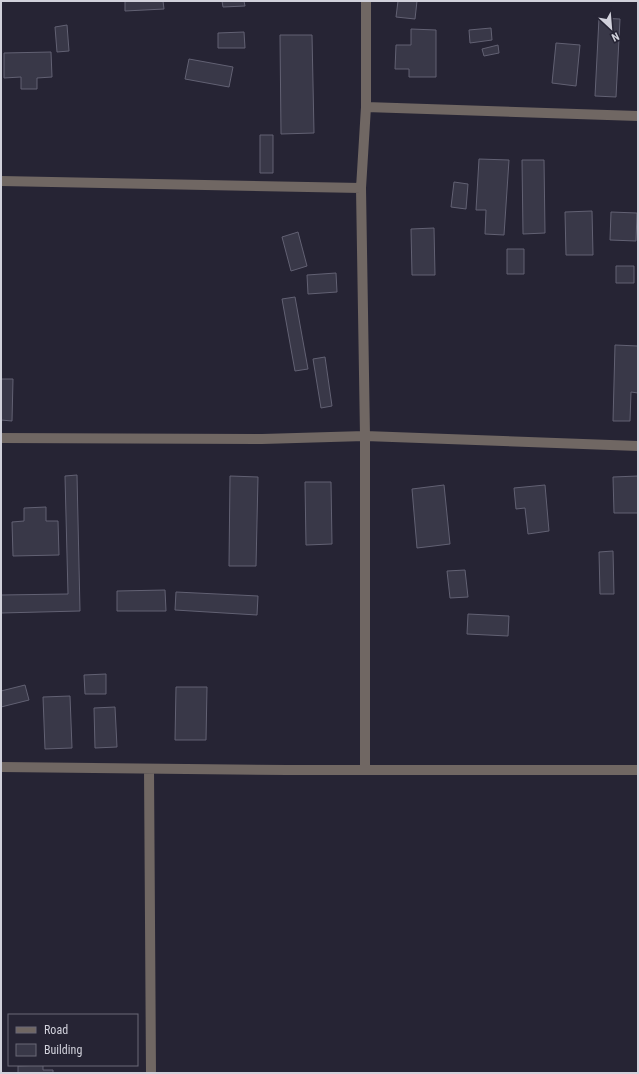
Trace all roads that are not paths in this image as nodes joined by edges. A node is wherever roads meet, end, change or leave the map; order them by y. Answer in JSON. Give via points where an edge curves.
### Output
{"nodes":[{"id":1,"x":366,"y":1,"type":"edge"},
{"id":2,"x":366,"y":107,"type":"junction"},
{"id":3,"x":638,"y":116,"type":"edge"},
{"id":4,"x":1,"y":181,"type":"edge"},
{"id":5,"x":361,"y":188,"type":"junction"},
{"id":6,"x":365,"y":436,"type":"junction"},
{"id":7,"x":1,"y":438,"type":"edge"},
{"id":8,"x":638,"y":446,"type":"edge"},
{"id":9,"x":1,"y":767,"type":"edge"},
{"id":10,"x":149,"y":769,"type":"junction"},
{"id":11,"x":366,"y":770,"type":"junction"},
{"id":12,"x":638,"y":770,"type":"edge"},
{"id":13,"x":151,"y":1073,"type":"edge"}],
"edges":[{"from":1,"to":2,"type":"street"},
{"from":2,"to":3,"type":"street"},
{"from":2,"to":5,"type":"street"},
{"from":4,"to":5,"type":"street"},
{"from":5,"to":6,"type":"street"},
{"from":6,"to":7,"type":"street","via":[[262,439]]},
{"from":6,"to":8,"type":"street"},
{"from":6,"to":11,"type":"street"},
{"from":9,"to":10,"type":"street"},
{"from":10,"to":11,"type":"street"},
{"from":10,"to":13,"type":"street"},
{"from":11,"to":12,"type":"street"}]}
